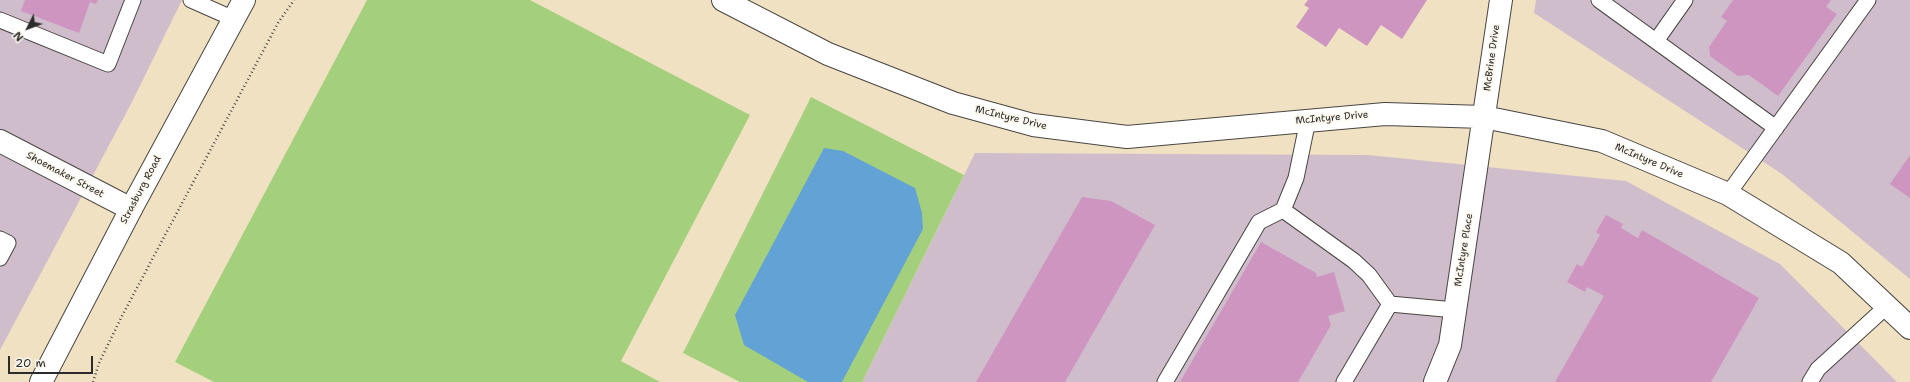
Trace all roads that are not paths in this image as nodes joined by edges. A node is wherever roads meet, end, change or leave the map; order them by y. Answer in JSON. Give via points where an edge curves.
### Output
{"nodes":[{"id":1,"x":133,"y":0,"type":"edge"},
{"id":2,"x":190,"y":0,"type":"edge"},
{"id":3,"x":244,"y":0,"type":"edge"},
{"id":4,"x":723,"y":0,"type":"edge"},
{"id":5,"x":1501,"y":0,"type":"edge"},
{"id":6,"x":1599,"y":0,"type":"edge"},
{"id":7,"x":1685,"y":0,"type":"edge"},
{"id":8,"x":1868,"y":0,"type":"edge"},
{"id":9,"x":234,"y":19,"type":"junction"},
{"id":10,"x":0,"y":20,"type":"edge"},
{"id":11,"x":1656,"y":41,"type":"junction"},
{"id":12,"x":1484,"y":117,"type":"junction"},
{"id":13,"x":1308,"y":120,"type":"junction"},
{"id":14,"x":1776,"y":128,"type":"junction"},
{"id":15,"x":0,"y":141,"type":"edge"},
{"id":16,"x":1728,"y":194,"type":"junction"},
{"id":17,"x":131,"y":209,"type":"junction"},
{"id":18,"x":1283,"y":210,"type":"junction"},
{"id":19,"x":0,"y":239,"type":"edge"},
{"id":20,"x":0,"y":258,"type":"edge"},
{"id":21,"x":1390,"y":304,"type":"junction"},
{"id":22,"x":1887,"y":306,"type":"junction"},
{"id":23,"x":1455,"y":310,"type":"junction"},
{"id":24,"x":1910,"y":328,"type":"edge"},
{"id":25,"x":41,"y":382,"type":"edge"},
{"id":26,"x":1165,"y":382,"type":"edge"},
{"id":27,"x":1344,"y":382,"type":"edge"},
{"id":28,"x":1435,"y":382,"type":"edge"},
{"id":29,"x":1810,"y":382,"type":"edge"}],
"edges":[{"from":1,"to":10,"type":"lane","via":[[108,64]]},
{"from":2,"to":9,"type":"lane"},
{"from":3,"to":9,"type":"street","name":"Strasburg Road"},
{"from":4,"to":13,"type":"street","name":"McIntyre Drive","via":[[828,54],[953,103],[1033,125],[1127,136]]},
{"from":5,"to":12,"type":"street","name":"McBrine Drive"},
{"from":6,"to":11,"type":"lane"},
{"from":7,"to":11,"type":"lane"},
{"from":8,"to":14,"type":"lane"},
{"from":9,"to":17,"type":"street","name":"Strasburg Road"},
{"from":11,"to":14,"type":"lane"},
{"from":12,"to":13,"type":"street","name":"McIntyre Drive","via":[[1385,114]]},
{"from":12,"to":16,"type":"street","name":"McIntyre Drive","via":[[1602,141]]},
{"from":12,"to":23,"type":"street","name":"McIntyre Place"},
{"from":13,"to":18,"type":"lane","via":[[1296,178]]},
{"from":14,"to":16,"type":"lane"},
{"from":15,"to":17,"type":"street","name":"Shoemaker Street"},
{"from":16,"to":22,"type":"street","name":"McIntyre Drive","via":[[1841,263]]},
{"from":17,"to":25,"type":"street","name":"Strasburg Road"},
{"from":18,"to":21,"type":"lane","via":[[1354,261],[1369,275]]},
{"from":18,"to":26,"type":"lane","via":[[1260,222]]},
{"from":19,"to":20,"type":"lane","via":[[8,243]]},
{"from":21,"to":23,"type":"lane"},
{"from":21,"to":27,"type":"lane"},
{"from":22,"to":24,"type":"street","name":"McIntyre Drive"},
{"from":22,"to":29,"type":"lane","via":[[1818,369]]},
{"from":23,"to":28,"type":"street","name":"McIntyre Place","via":[[1450,345]]}]}
